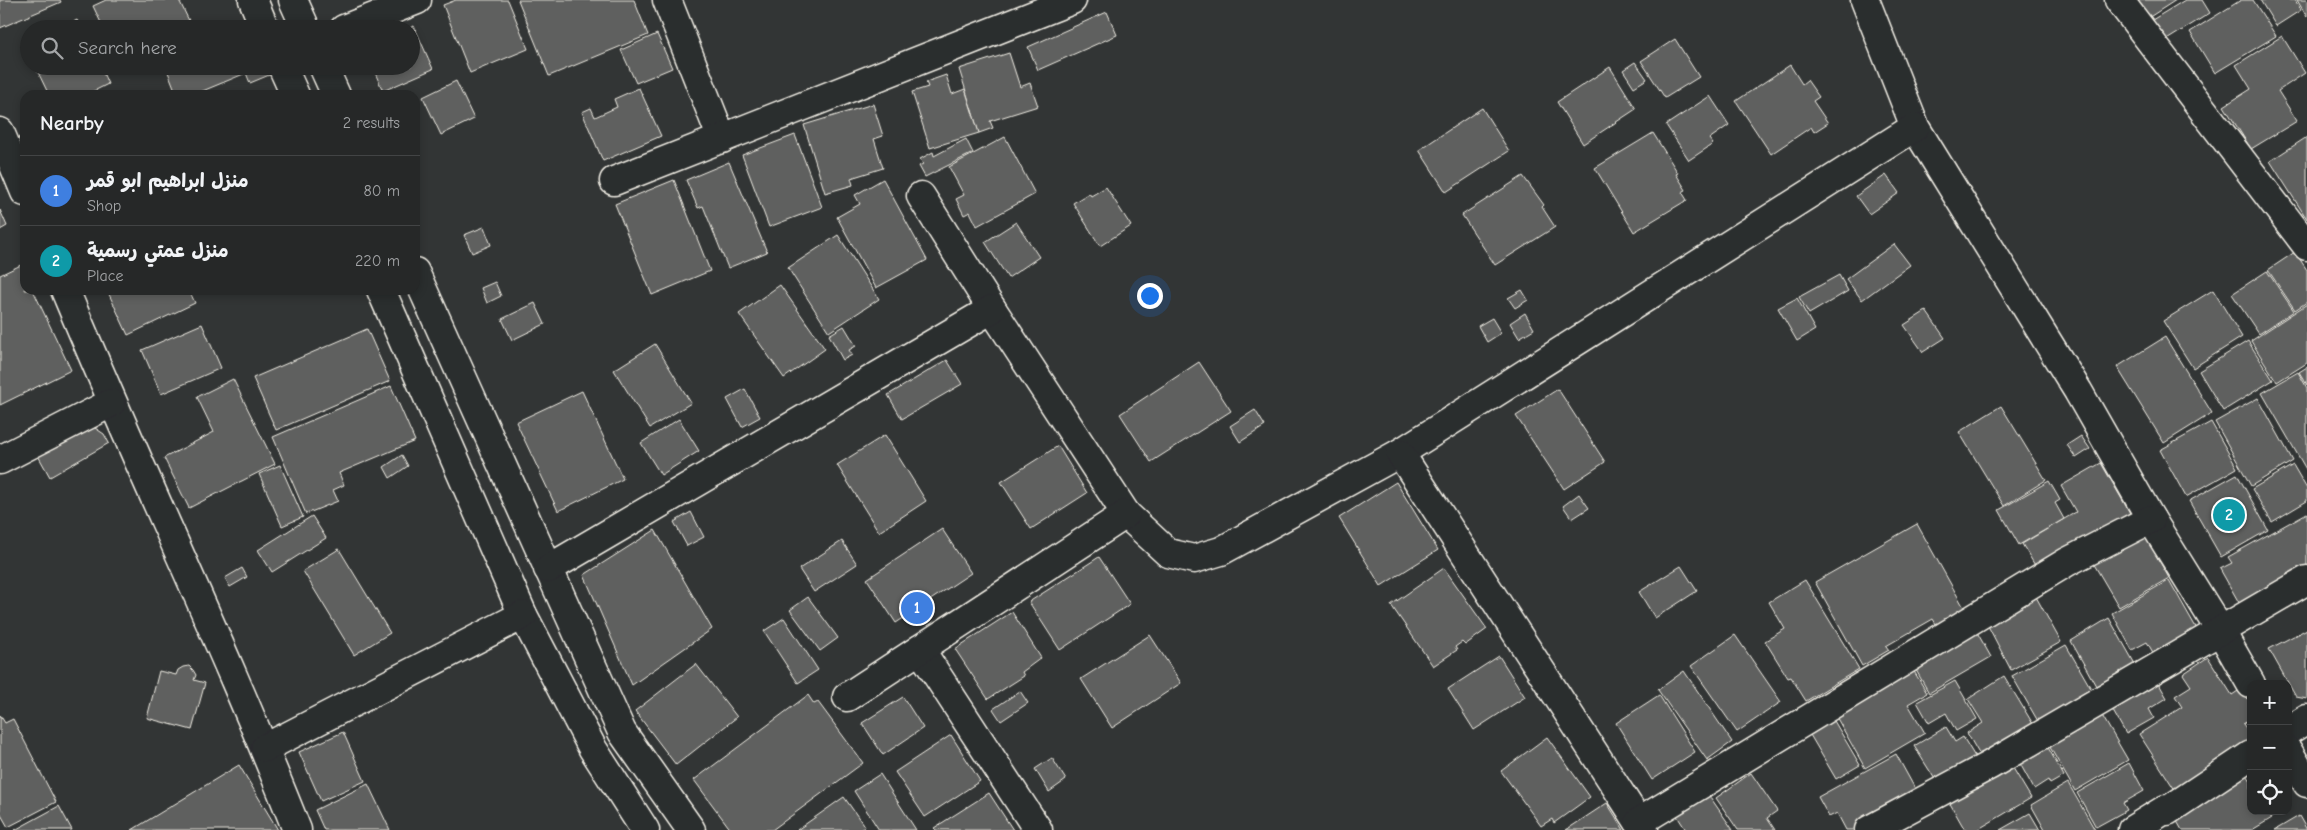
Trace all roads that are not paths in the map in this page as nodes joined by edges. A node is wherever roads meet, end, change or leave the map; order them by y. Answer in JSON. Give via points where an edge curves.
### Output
{"nodes":[{"id":1,"x":253,"y":0,"type":"edge"},
{"id":2,"x":293,"y":0,"type":"edge"},
{"id":3,"x":417,"y":0,"type":"edge"},
{"id":4,"x":667,"y":0,"type":"edge"},
{"id":5,"x":1072,"y":0,"type":"edge"},
{"id":6,"x":1865,"y":0,"type":"edge"},
{"id":7,"x":2119,"y":0,"type":"edge"},
{"id":8,"x":262,"y":20,"type":"edge"},
{"id":9,"x":302,"y":20,"type":"edge"},
{"id":10,"x":367,"y":20,"type":"edge"},
{"id":11,"x":286,"y":75,"type":"edge"},
{"id":12,"x":327,"y":75,"type":"edge"},
{"id":13,"x":293,"y":90,"type":"edge"},
{"id":14,"x":334,"y":90,"type":"edge"},
{"id":15,"x":1915,"y":127,"type":"junction"},
{"id":16,"x":0,"y":132,"type":"edge"},
{"id":17,"x":722,"y":139,"type":"junction"},
{"id":18,"x":20,"y":180,"type":"edge"},
{"id":19,"x":614,"y":181,"type":"dead end"},
{"id":20,"x":921,"y":196,"type":"dead end"},
{"id":21,"x":2307,"y":246,"type":"edge"},
{"id":22,"x":420,"y":283,"type":"edge"},
{"id":23,"x":67,"y":295,"type":"edge"},
{"id":24,"x":382,"y":295,"type":"edge"},
{"id":25,"x":992,"y":309,"type":"junction"},
{"id":26,"x":111,"y":402,"type":"junction"},
{"id":27,"x":1400,"y":453,"type":"junction"},
{"id":28,"x":0,"y":460,"type":"edge"},
{"id":29,"x":1126,"y":514,"type":"junction"},
{"id":30,"x":2151,"y":519,"type":"junction"},
{"id":31,"x":548,"y":569,"type":"junction"},
{"id":32,"x":2307,"y":580,"type":"edge"},
{"id":33,"x":524,"y":614,"type":"junction"},
{"id":34,"x":2220,"y":630,"type":"junction"},
{"id":35,"x":920,"y":649,"type":"junction"},
{"id":36,"x":2249,"y":680,"type":"edge"},
{"id":37,"x":847,"y":697,"type":"dead end"},
{"id":38,"x":2307,"y":719,"type":"edge"},
{"id":39,"x":2292,"y":728,"type":"edge"},
{"id":40,"x":265,"y":748,"type":"junction"},
{"id":41,"x":2247,"y":758,"type":"edge"},
{"id":42,"x":2292,"y":758,"type":"edge"},
{"id":43,"x":2307,"y":783,"type":"edge"},
{"id":44,"x":1641,"y":826,"type":"edge"},
{"id":45,"x":297,"y":830,"type":"edge"},
{"id":46,"x":645,"y":830,"type":"edge"},
{"id":47,"x":691,"y":830,"type":"edge"},
{"id":48,"x":1038,"y":830,"type":"edge"},
{"id":49,"x":1868,"y":830,"type":"edge"},
{"id":50,"x":2132,"y":830,"type":"edge"}],
"edges":[{"from":1,"to":8,"type":"street"},
{"from":2,"to":9,"type":"street"},
{"from":3,"to":10,"type":"street"},
{"from":4,"to":17,"type":"street"},
{"from":5,"to":17,"type":"street"},
{"from":6,"to":15,"type":"street"},
{"from":7,"to":21,"type":"street"},
{"from":11,"to":13,"type":"street"},
{"from":12,"to":14,"type":"street"},
{"from":15,"to":27,"type":"street"},
{"from":15,"to":30,"type":"street","via":[[2078,391]]},
{"from":16,"to":18,"type":"street"},
{"from":17,"to":19,"type":"street"},
{"from":20,"to":25,"type":"street"},
{"from":22,"to":31,"type":"street"},
{"from":23,"to":26,"type":"street"},
{"from":24,"to":33,"type":"street"},
{"from":25,"to":29,"type":"street"},
{"from":25,"to":31,"type":"street"},
{"from":26,"to":28,"type":"street"},
{"from":26,"to":40,"type":"street"},
{"from":27,"to":29,"type":"street","via":[[1221,551],[1194,559],[1168,553]]},
{"from":27,"to":44,"type":"street"},
{"from":29,"to":35,"type":"street"},
{"from":30,"to":34,"type":"street"},
{"from":30,"to":44,"type":"street","via":[[2068,562]]},
{"from":31,"to":47,"type":"street","via":[[622,732]]},
{"from":32,"to":34,"type":"street"},
{"from":33,"to":40,"type":"street"},
{"from":33,"to":46,"type":"street","via":[[593,749]]},
{"from":34,"to":36,"type":"street"},
{"from":34,"to":49,"type":"street","via":[[1990,765]]},
{"from":35,"to":37,"type":"street"},
{"from":35,"to":48,"type":"street"},
{"from":38,"to":39,"type":"street"},
{"from":40,"to":45,"type":"street"},
{"from":41,"to":50,"type":"street","via":[[2167,811]]},
{"from":42,"to":43,"type":"street"}]}
